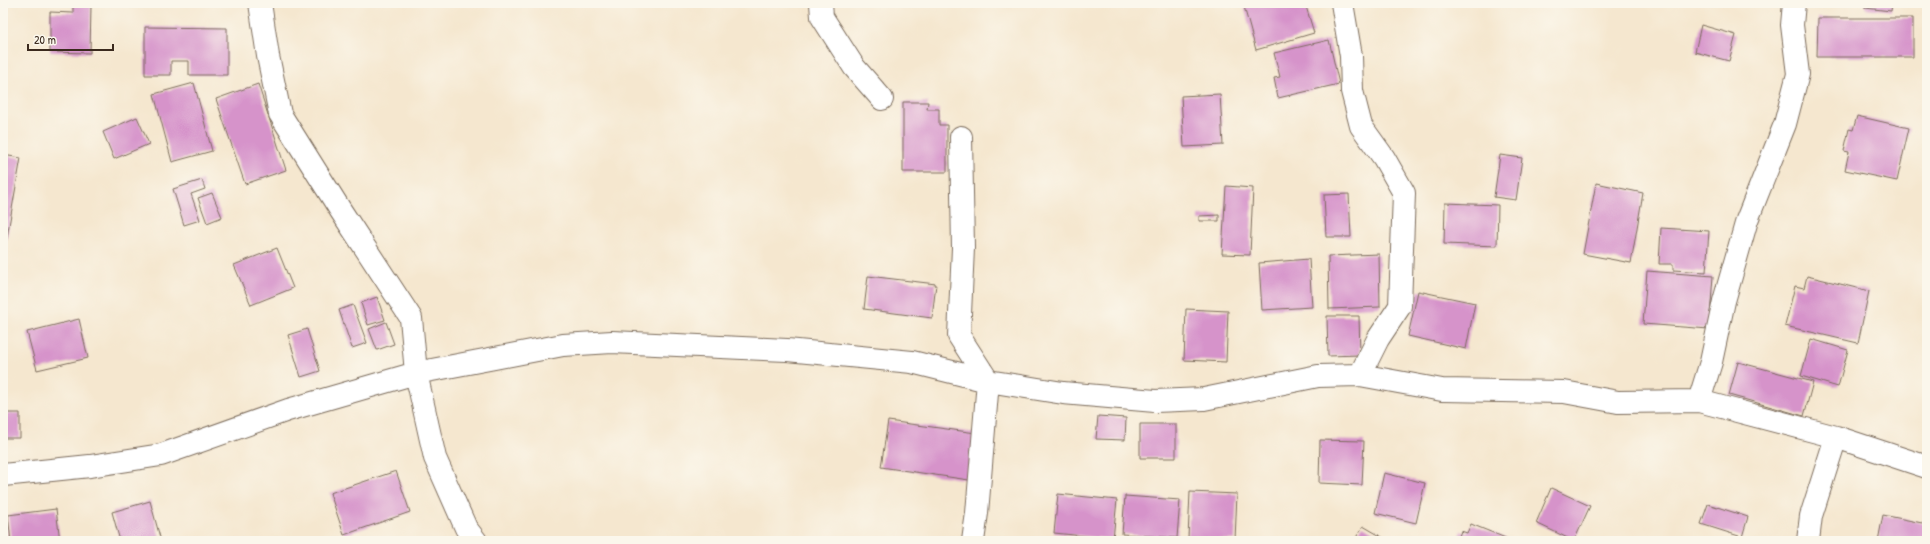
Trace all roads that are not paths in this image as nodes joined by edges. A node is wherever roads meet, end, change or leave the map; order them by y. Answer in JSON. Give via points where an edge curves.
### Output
{"nodes":[{"id":1,"x":260,"y":3,"type":"edge"},
{"id":2,"x":821,"y":3,"type":"edge"},
{"id":3,"x":1342,"y":3,"type":"edge"},
{"id":4,"x":1794,"y":3,"type":"edge"},
{"id":5,"x":882,"y":99,"type":"dead end"},
{"id":6,"x":961,"y":137,"type":"dead end"},
{"id":7,"x":416,"y":373,"type":"junction"},
{"id":8,"x":1360,"y":375,"type":"junction"},
{"id":9,"x":988,"y":381,"type":"junction"},
{"id":10,"x":1699,"y":401,"type":"junction"},
{"id":11,"x":1836,"y":437,"type":"junction"},
{"id":12,"x":1927,"y":467,"type":"edge"},
{"id":13,"x":3,"y":475,"type":"edge"},
{"id":14,"x":476,"y":541,"type":"edge"},
{"id":15,"x":973,"y":541,"type":"edge"},
{"id":16,"x":1808,"y":541,"type":"edge"}],
"edges":[{"from":1,"to":7,"type":"street","via":[[280,114],[411,318]]},
{"from":2,"to":5,"type":"street","via":[[822,17],[854,67]]},
{"from":3,"to":8,"type":"street","via":[[1351,56],[1352,91],[1361,126],[1384,158],[1404,193],[1400,306],[1378,339]]},
{"from":4,"to":10,"type":"street","via":[[1792,25],[1798,74],[1785,124],[1747,220]]},
{"from":6,"to":9,"type":"street","via":[[962,248],[959,336]]},
{"from":7,"to":9,"type":"street","via":[[563,345],[612,342],[787,350],[912,362]]},
{"from":7,"to":13,"type":"street","via":[[288,410],[161,455]]},
{"from":7,"to":14,"type":"street","via":[[435,458],[466,528]]},
{"from":8,"to":9,"type":"street","via":[[1318,376],[1204,399],[1155,401],[1063,393]]},
{"from":8,"to":10,"type":"street","via":[[1442,390],[1564,392],[1618,402]]},
{"from":9,"to":15,"type":"street","via":[[978,513]]},
{"from":10,"to":11,"type":"street"},
{"from":11,"to":12,"type":"street"},
{"from":11,"to":16,"type":"street","via":[[1811,516]]}]}
